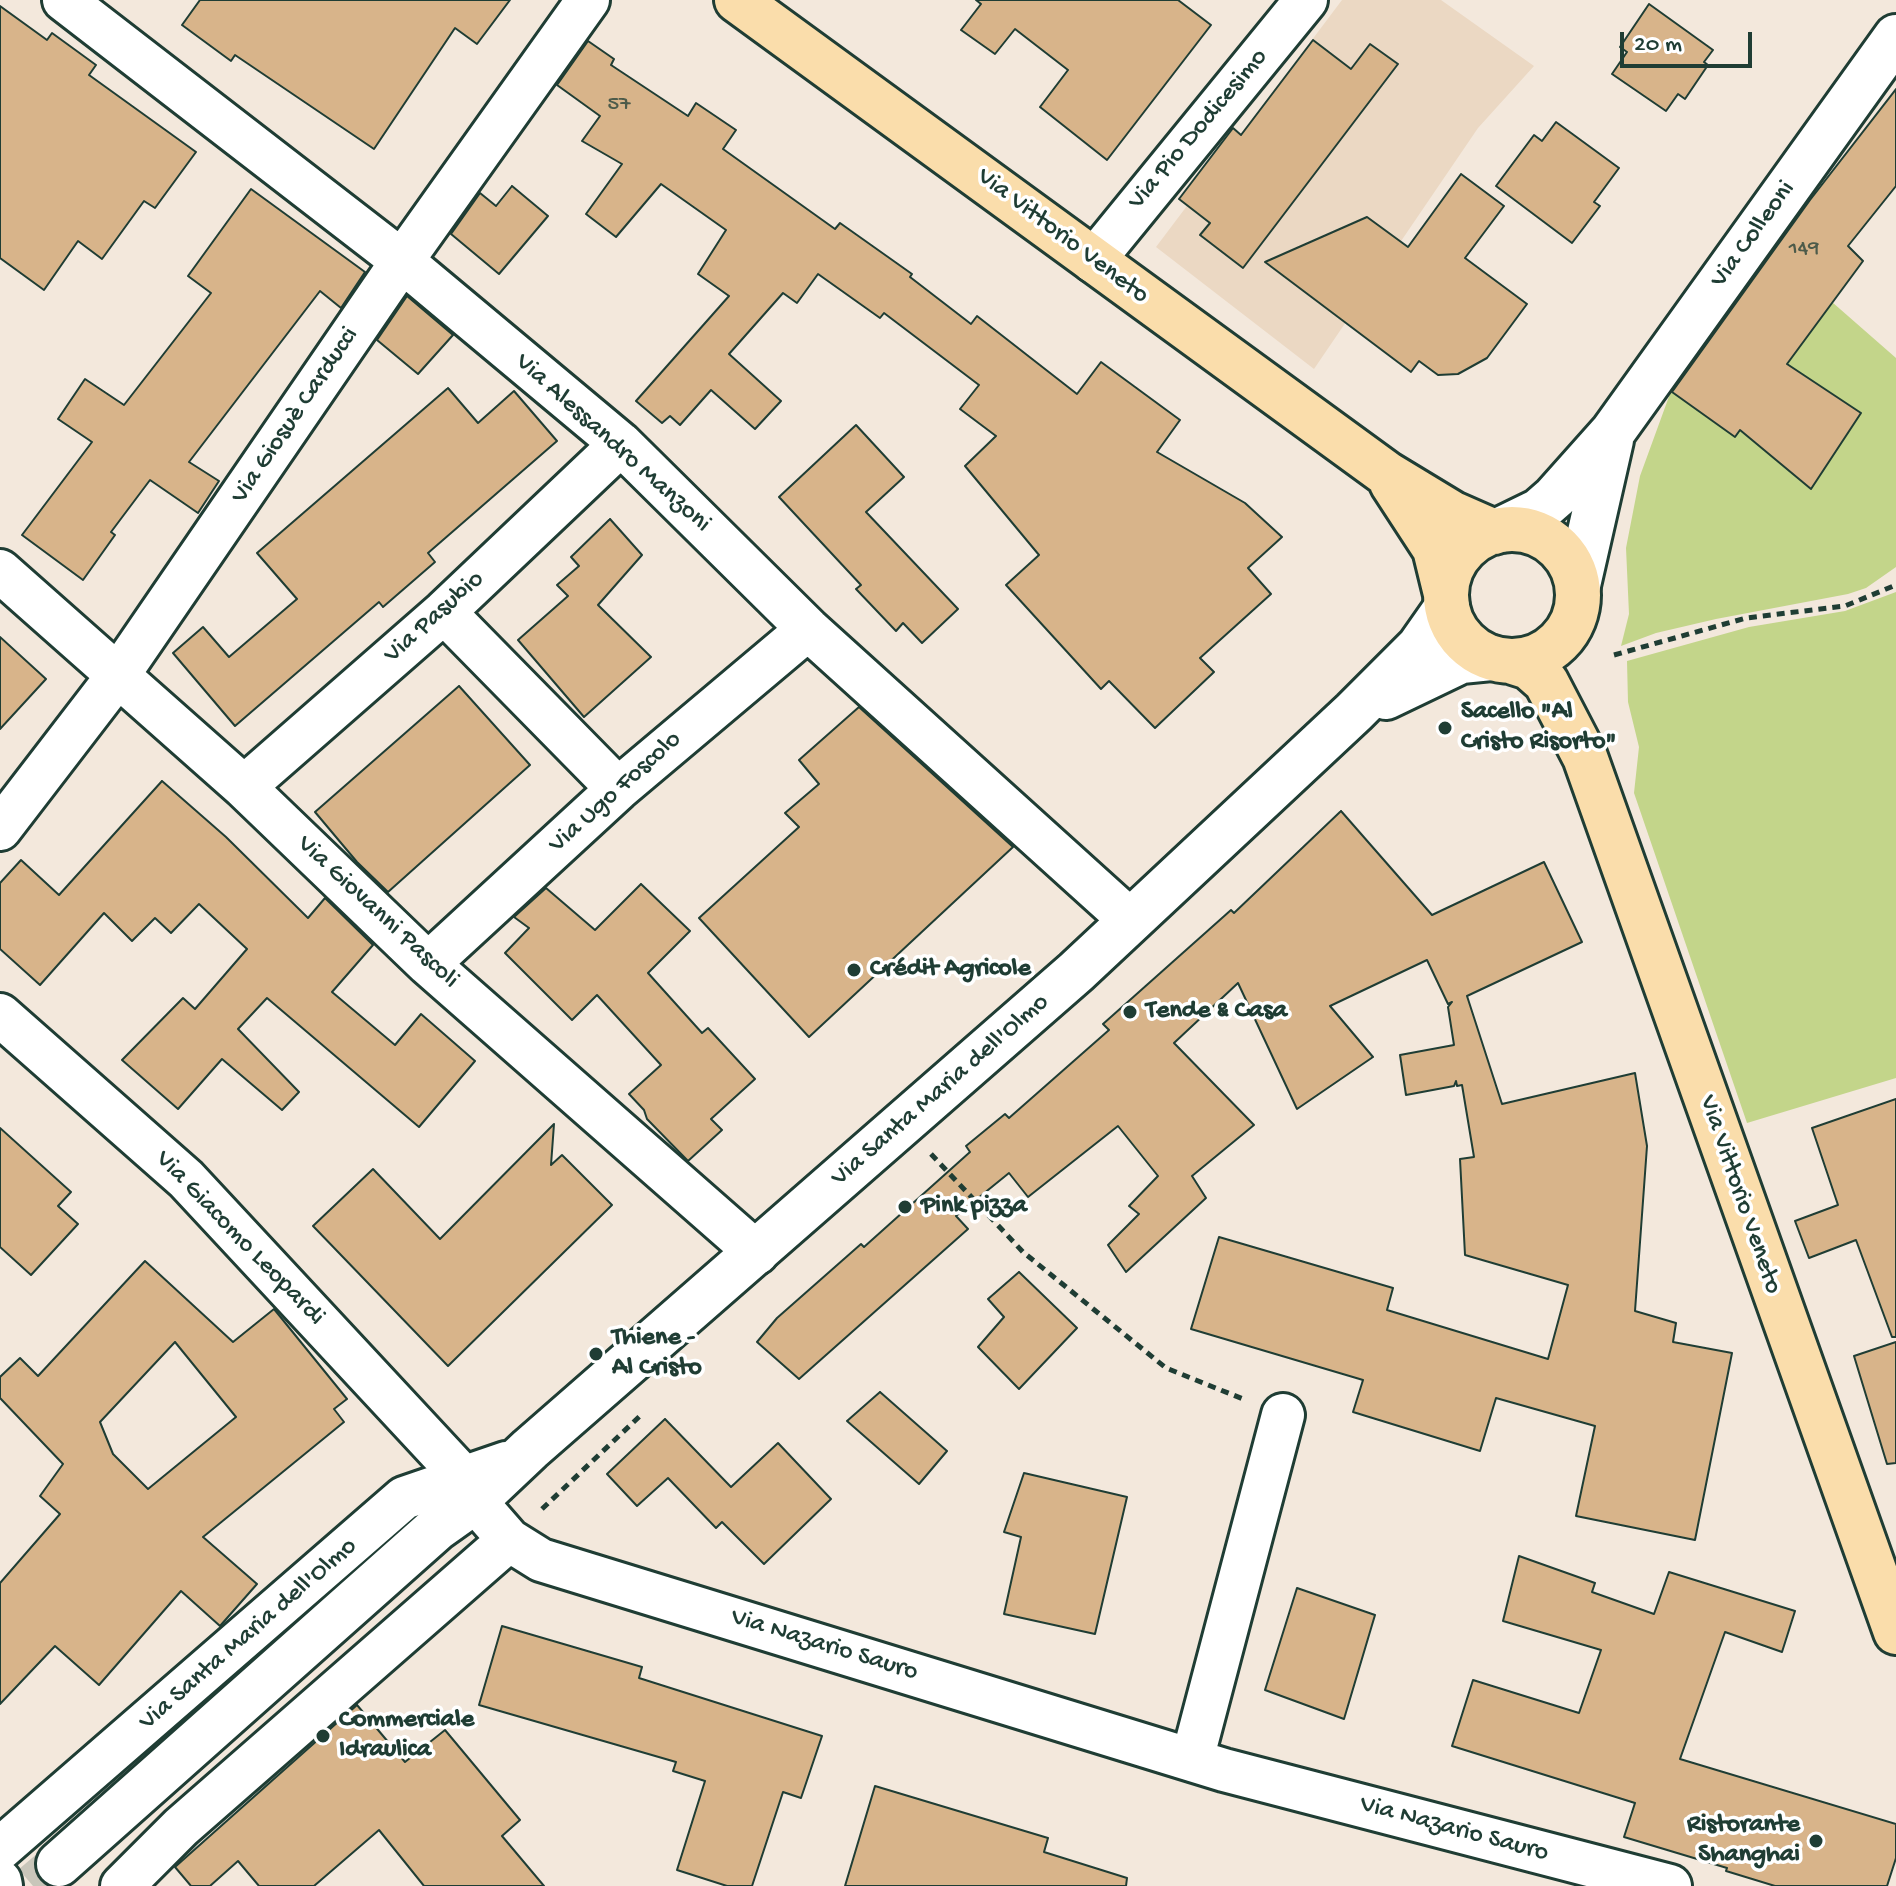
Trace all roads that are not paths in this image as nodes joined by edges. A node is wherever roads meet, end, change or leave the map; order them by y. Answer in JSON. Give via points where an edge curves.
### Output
{"nodes":[{"id":1,"x":64,"y":0,"type":"edge"},
{"id":2,"x":588,"y":0,"type":"edge"},
{"id":3,"x":737,"y":0,"type":"edge"},
{"id":4,"x":1306,"y":0,"type":"edge"},
{"id":5,"x":1896,"y":37,"type":"edge"},
{"id":6,"x":402,"y":261,"type":"junction"},
{"id":7,"x":1093,"y":261,"type":"junction"},
{"id":8,"x":1612,"y":433,"type":"junction"},
{"id":9,"x":621,"y":444,"type":"junction"},
{"id":10,"x":1387,"y":474,"type":"junction"},
{"id":11,"x":1497,"y":531,"type":"junction"},
{"id":12,"x":0,"y":571,"type":"edge"},
{"id":13,"x":1578,"y":585,"type":"junction"},
{"id":14,"x":1446,"y":600,"type":"junction"},
{"id":15,"x":444,"y":612,"type":"junction"},
{"id":16,"x":808,"y":629,"type":"junction"},
{"id":17,"x":1566,"y":633,"type":"junction"},
{"id":18,"x":1500,"y":659,"type":"junction"},
{"id":19,"x":119,"y":674,"type":"junction"},
{"id":20,"x":1354,"y":712,"type":"junction"},
{"id":21,"x":1585,"y":757,"type":"junction"},
{"id":22,"x":244,"y":787,"type":"junction"},
{"id":23,"x":618,"y":789,"type":"junction"},
{"id":24,"x":0,"y":829,"type":"edge"},
{"id":25,"x":1131,"y":921,"type":"junction"},
{"id":26,"x":428,"y":964,"type":"junction"},
{"id":27,"x":0,"y":1015,"type":"edge"},
{"id":28,"x":757,"y":1253,"type":"junction"},
{"id":29,"x":1283,"y":1415,"type":"road end"},
{"id":30,"x":469,"y":1489,"type":"junction"},
{"id":31,"x":509,"y":1540,"type":"junction"},
{"id":32,"x":1896,"y":1632,"type":"edge"},
{"id":33,"x":1192,"y":1760,"type":"junction"},
{"id":34,"x":59,"y":1864,"type":"tunnel mouth"},
{"id":35,"x":1,"y":1865,"type":"edge"},
{"id":36,"x":122,"y":1886,"type":"edge"},
{"id":37,"x":1670,"y":1886,"type":"edge"}],
"edges":[{"from":1,"to":6,"type":"street","name":"Via Alessandro Manzoni"},
{"from":2,"to":6,"type":"street","name":"Via Giosuè Carducci"},
{"from":3,"to":7,"type":"main road","name":"Via Vittorio Veneto"},
{"from":4,"to":7,"type":"street","name":"Via Pio Dodicesimo"},
{"from":5,"to":8,"type":"main road","name":"Via Colleoni"},
{"from":6,"to":9,"type":"street","name":"Via Alessandro Manzoni"},
{"from":6,"to":19,"type":"street","name":"Via Giosuè Carducci"},
{"from":7,"to":10,"type":"main road","name":"Via Vittorio Veneto"},
{"from":8,"to":11,"type":"main road","name":"Via Colleoni","via":[[1539,511]]},
{"from":8,"to":13,"type":"main road","name":"Via Colleoni"},
{"from":9,"to":15,"type":"street","name":"Via Pasubio"},
{"from":9,"to":16,"type":"street","name":"Via Alessandro Manzoni"},
{"from":10,"to":11,"type":"main road","name":"Via Vittorio Veneto","via":[[1453,514]]},
{"from":10,"to":14,"type":"main road","name":"Via Vittorio Veneto","via":[[1435,549]]},
{"from":11,"to":13,"type":"main road","via":[[1534,532],[1550,540],[1563,553]]},
{"from":11,"to":14,"type":"main road","via":[[1475,540],[1460,555],[1449,573]]},
{"from":12,"to":19,"type":"street","name":"Via Giovanni Pascoli"},
{"from":13,"to":17,"type":"main road","via":[[1574,618]]},
{"from":14,"to":18,"type":"main road","via":[[1450,620],[1466,642]]},
{"from":14,"to":20,"type":"main road","name":"Via Santa Maria dell'Olmo","via":[[1419,647]]},
{"from":15,"to":22,"type":"street","name":"Via Pasubio"},
{"from":15,"to":23,"type":"street"},
{"from":16,"to":23,"type":"street","name":"Via Ugo Foscolo"},
{"from":16,"to":25,"type":"street","name":"Via Alessandro Manzoni"},
{"from":17,"to":18,"type":"main road","via":[[1542,654]]},
{"from":17,"to":21,"type":"main road","name":"Via Vittorio Veneto","via":[[1568,674]]},
{"from":18,"to":20,"type":"main road","name":"Via Santa Maria dell'Olmo","via":[[1461,661]]},
{"from":18,"to":21,"type":"main road","name":"Via Vittorio Veneto","via":[[1529,667],[1546,682]]},
{"from":19,"to":22,"type":"street","name":"Via Giovanni Pascoli"},
{"from":19,"to":24,"type":"street","name":"Via Giosuè Carducci"},
{"from":20,"to":25,"type":"main road","name":"Via Santa Maria dell'Olmo"},
{"from":21,"to":32,"type":"main road","name":"Via Vittorio Veneto"},
{"from":22,"to":26,"type":"street","name":"Via Giovanni Pascoli"},
{"from":23,"to":26,"type":"street","name":"Via Ugo Foscolo"},
{"from":25,"to":28,"type":"main road","name":"Via Santa Maria dell'Olmo"},
{"from":26,"to":28,"type":"street","name":"Via Giovanni Pascoli"},
{"from":27,"to":30,"type":"street","name":"Via Giacomo Leopardi","via":[[186,1179]]},
{"from":28,"to":30,"type":"main road","name":"Via Santa Maria dell'Olmo","via":[[519,1459]]},
{"from":29,"to":33,"type":"street"},
{"from":30,"to":31,"type":"street","name":"Via Nazario Sauro"},
{"from":30,"to":34,"type":"main road","name":"Via Santa Maria dell'Olmo","via":[[437,1528]]},
{"from":30,"to":35,"type":"street","name":"Via Santa Maria dell'Olmo","via":[[404,1498]]},
{"from":31,"to":33,"type":"street","name":"Via Nazario Sauro","via":[[541,1560]]},
{"from":31,"to":36,"type":"street","via":[[181,1827]]},
{"from":33,"to":37,"type":"street","name":"Via Nazario Sauro"}]}
